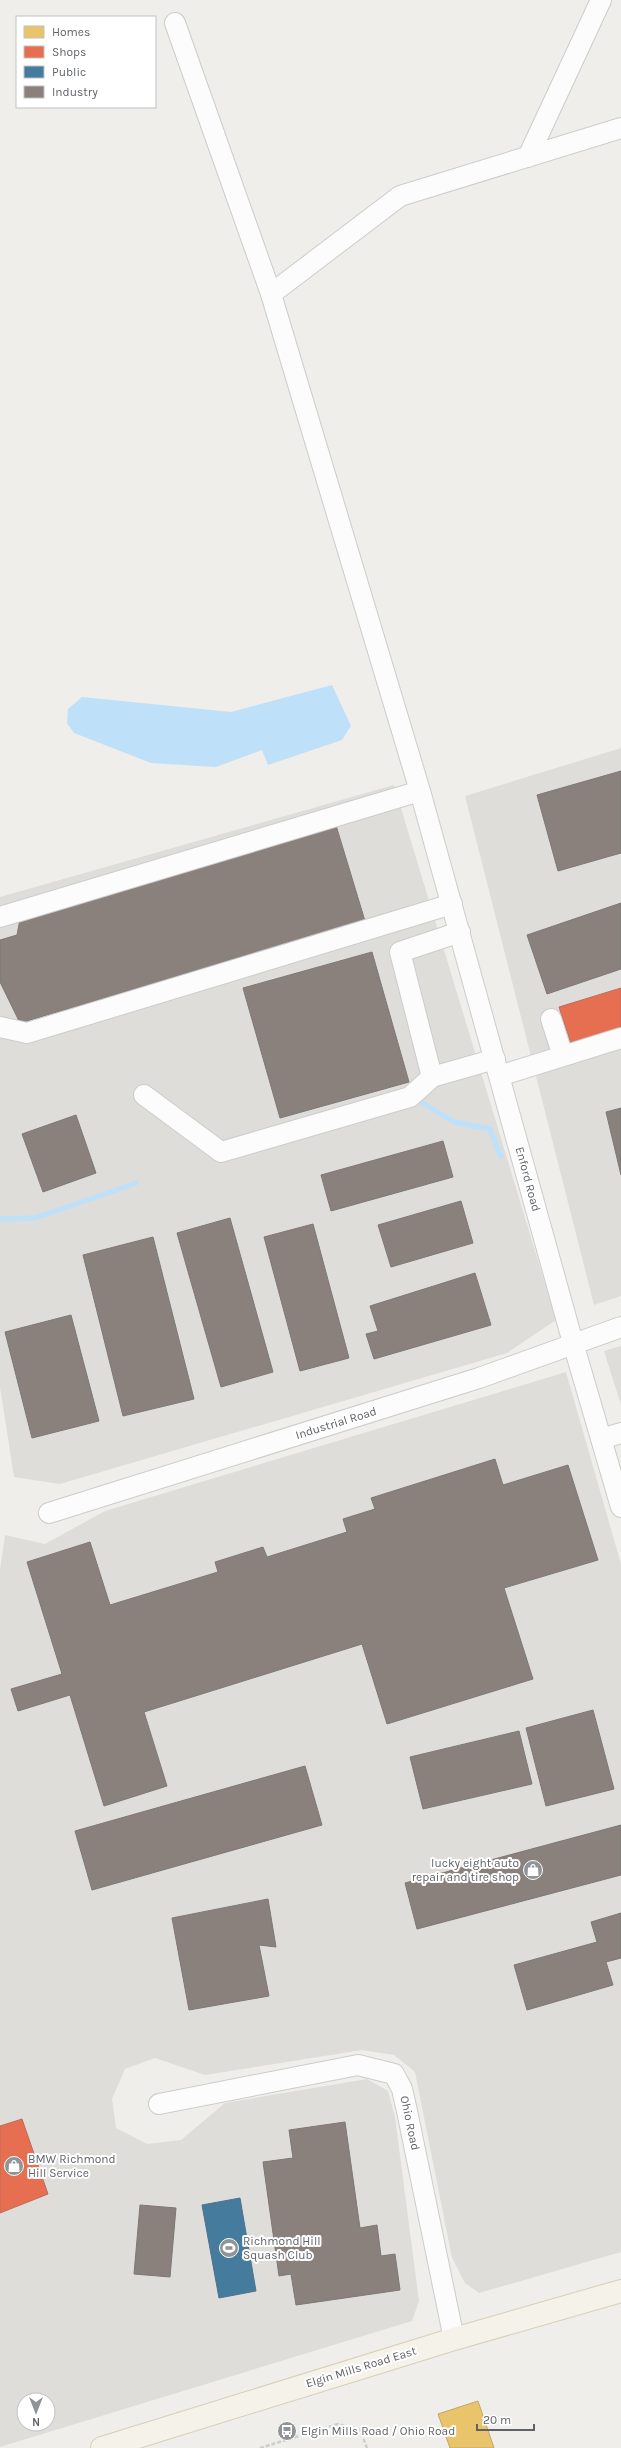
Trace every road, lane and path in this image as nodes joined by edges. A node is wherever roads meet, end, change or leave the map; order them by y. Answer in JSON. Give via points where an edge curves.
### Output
{"nodes":[{"id":1,"x":600,"y":0,"type":"edge"},
{"id":2,"x":175,"y":23,"type":"dead end"},
{"id":3,"x":621,"y":128,"type":"edge"},
{"id":4,"x":528,"y":157,"type":"junction"},
{"id":5,"x":271,"y":294,"type":"junction"},
{"id":6,"x":420,"y":791,"type":"junction"},
{"id":7,"x":452,"y":904,"type":"junction"},
{"id":8,"x":0,"y":917,"type":"edge"},
{"id":9,"x":460,"y":932,"type":"junction"},
{"id":10,"x":551,"y":1019,"type":"dead end"},
{"id":11,"x":0,"y":1027,"type":"edge"},
{"id":12,"x":621,"y":1038,"type":"edge"},
{"id":13,"x":563,"y":1056,"type":"junction"},
{"id":14,"x":497,"y":1068,"type":"junction"},
{"id":15,"x":432,"y":1077,"type":"junction"},
{"id":16,"x":144,"y":1095,"type":"dead end"},
{"id":17,"x":621,"y":1327,"type":"edge"},
{"id":18,"x":573,"y":1343,"type":"junction"},
{"id":19,"x":621,"y":1433,"type":"edge"},
{"id":20,"x":601,"y":1439,"type":"junction"},
{"id":21,"x":621,"y":1506,"type":"edge"},
{"id":22,"x":49,"y":1513,"type":"dead end"},
{"id":23,"x":159,"y":2104,"type":"dead end"},
{"id":24,"x":621,"y":2291,"type":"edge"},
{"id":25,"x":454,"y":2338,"type":"junction"},
{"id":26,"x":102,"y":2448,"type":"edge"},
{"id":27,"x":260,"y":2448,"type":"edge"},
{"id":28,"x":367,"y":2448,"type":"edge"}],
"edges":[{"from":1,"to":4,"type":"street"},
{"from":2,"to":5,"type":"street","name":"Enford Road"},
{"from":3,"to":4,"type":"street"},
{"from":4,"to":5,"type":"street","via":[[400,196]]},
{"from":5,"to":6,"type":"street","name":"Enford Road"},
{"from":6,"to":7,"type":"street","name":"Enford Road"},
{"from":6,"to":8,"type":"street"},
{"from":7,"to":9,"type":"street","name":"Enford Road"},
{"from":7,"to":11,"type":"street","via":[[27,1033]]},
{"from":9,"to":14,"type":"street","name":"Enford Road"},
{"from":9,"to":15,"type":"street","via":[[400,952]]},
{"from":10,"to":13,"type":"street"},
{"from":12,"to":13,"type":"street"},
{"from":13,"to":14,"type":"street"},
{"from":14,"to":15,"type":"street"},
{"from":14,"to":18,"type":"street","name":"Enford Road"},
{"from":15,"to":16,"type":"street","via":[[410,1097],[220,1152]]},
{"from":17,"to":18,"type":"street","name":"Industrial Road"},
{"from":18,"to":20,"type":"street","name":"Enford Road"},
{"from":18,"to":22,"type":"street","name":"Industrial Road","via":[[479,1378]]},
{"from":19,"to":20,"type":"street"},
{"from":20,"to":21,"type":"street","name":"Enford Road"},
{"from":23,"to":25,"type":"street","name":"Ohio Road","via":[[358,2065],[394,2074],[406,2104]]},
{"from":24,"to":25,"type":"main road","name":"Elgin Mills Road East"},
{"from":25,"to":26,"type":"main road","name":"Elgin Mills Road East"},
{"from":27,"to":28,"type":"path","via":[[338,2424],[360,2430]]}]}
